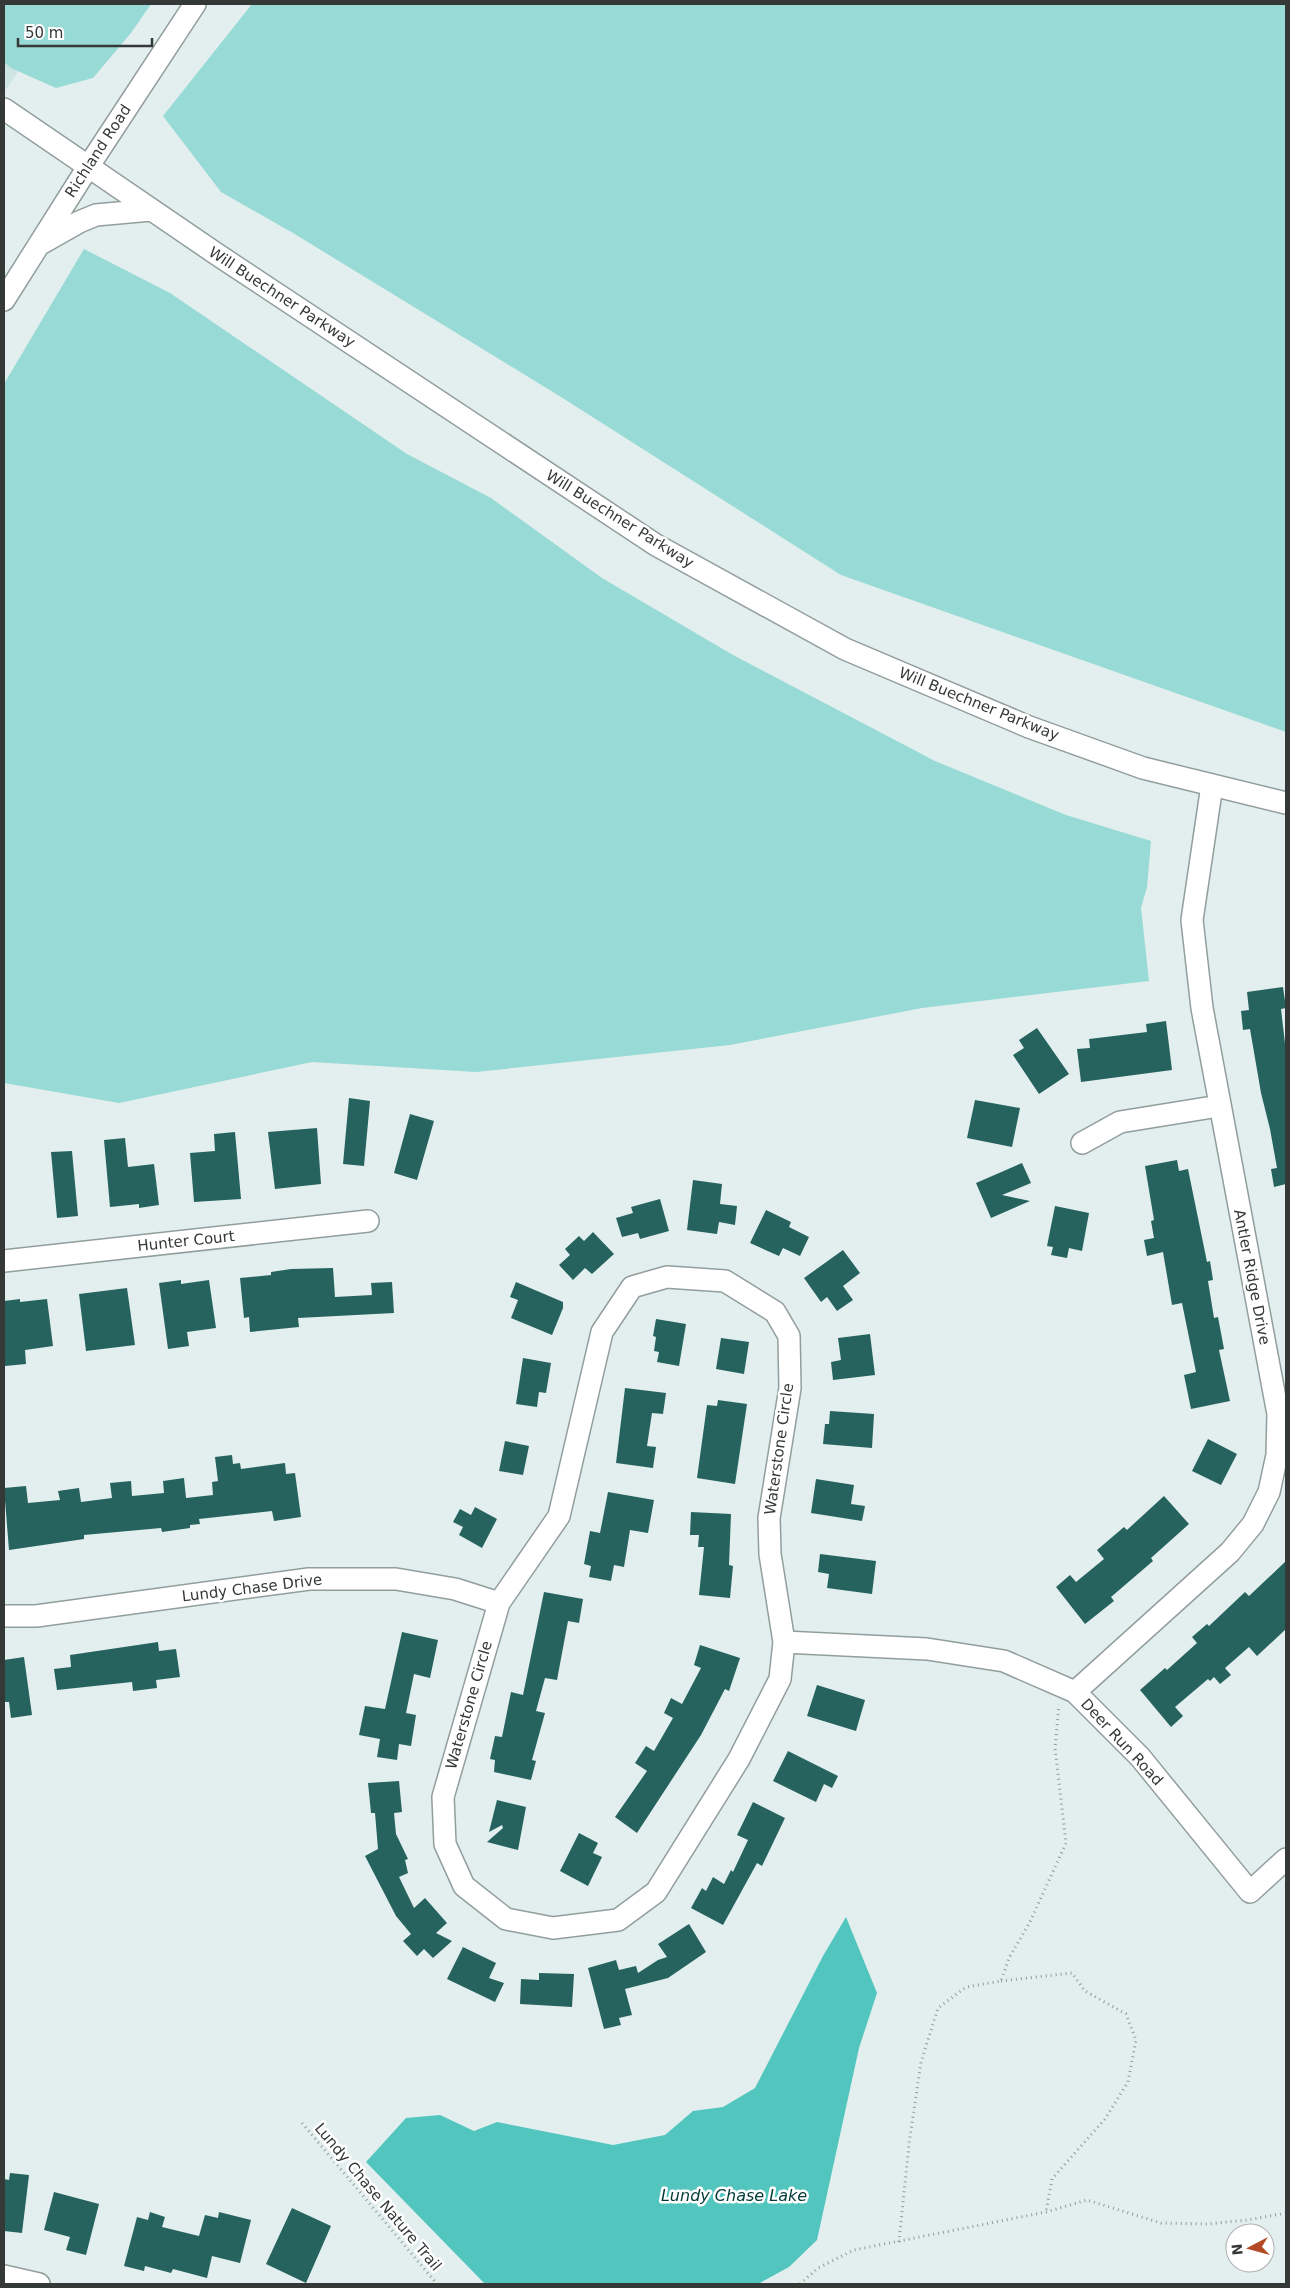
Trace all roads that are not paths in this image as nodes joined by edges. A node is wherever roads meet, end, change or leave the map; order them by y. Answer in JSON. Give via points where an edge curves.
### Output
{"nodes":[{"id":1,"x":195,"y":4,"type":"edge"},
{"id":2,"x":4,"y":109,"type":"edge"},
{"id":3,"x":88,"y":167,"type":"junction"},
{"id":4,"x":151,"y":210,"type":"junction"},
{"id":5,"x":39,"y":245,"type":"junction"},
{"id":6,"x":4,"y":300,"type":"edge"},
{"id":7,"x":1212,"y":785,"type":"junction"},
{"id":8,"x":1286,"y":803,"type":"edge"},
{"id":9,"x":1220,"y":1106,"type":"junction"},
{"id":10,"x":1082,"y":1143,"type":"dead end"},
{"id":11,"x":368,"y":1221,"type":"dead end"},
{"id":12,"x":4,"y":1261,"type":"edge"},
{"id":13,"x":498,"y":1603,"type":"junction"},
{"id":14,"x":4,"y":1616,"type":"edge"},
{"id":15,"x":784,"y":1642,"type":"junction"},
{"id":16,"x":1068,"y":1689,"type":"junction"},
{"id":17,"x":1286,"y":1859,"type":"edge"},
{"id":18,"x":4,"y":2276,"type":"edge"},
{"id":19,"x":39,"y":2284,"type":"edge"}],
"edges":[{"from":1,"to":3,"type":"street","name":"Richland Road"},
{"from":2,"to":3,"type":"street","name":"Will Buechner Parkway"},
{"from":3,"to":4,"type":"street","name":"Will Buechner Parkway"},
{"from":3,"to":5,"type":"street","name":"Richland Road"},
{"from":4,"to":5,"type":"street","via":[[96,215]]},
{"from":4,"to":7,"type":"street","name":"Will Buechner Parkway","via":[[656,545],[837,644],[1029,727],[1144,768]]},
{"from":5,"to":6,"type":"street","name":"Richland Road"},
{"from":7,"to":8,"type":"street","name":"Will Buechner Parkway"},
{"from":7,"to":9,"type":"street","name":"Antler Ridge Drive","via":[[1192,920],[1202,1008]]},
{"from":9,"to":10,"type":"street","via":[[1120,1122]]},
{"from":9,"to":16,"type":"street","name":"Antler Ridge Drive","via":[[1278,1414],[1277,1455],[1269,1492],[1253,1524],[1230,1552]]},
{"from":11,"to":12,"type":"street","name":"Hunter Court"},
{"from":13,"to":14,"type":"street","name":"Lundy Chase Drive","via":[[455,1589],[396,1579],[308,1579],[36,1616]]},
{"from":13,"to":15,"type":"street","name":"Waterstone Circle","via":[[443,1797],[445,1844],[464,1886],[506,1919],[553,1928],[618,1920],[656,1892],[739,1759],[780,1679]]},
{"from":13,"to":15,"type":"street","name":"Waterstone Circle","via":[[559,1516],[602,1332],[632,1287],[667,1277],[725,1281],[775,1312],[789,1336],[790,1388],[769,1518],[770,1554]]},
{"from":15,"to":16,"type":"street","name":"Deer Run Road","via":[[927,1649],[1004,1661]]},
{"from":16,"to":17,"type":"street","name":"Deer Run Road","via":[[1140,1757],[1250,1892]]},
{"from":18,"to":19,"type":"street"}]}
